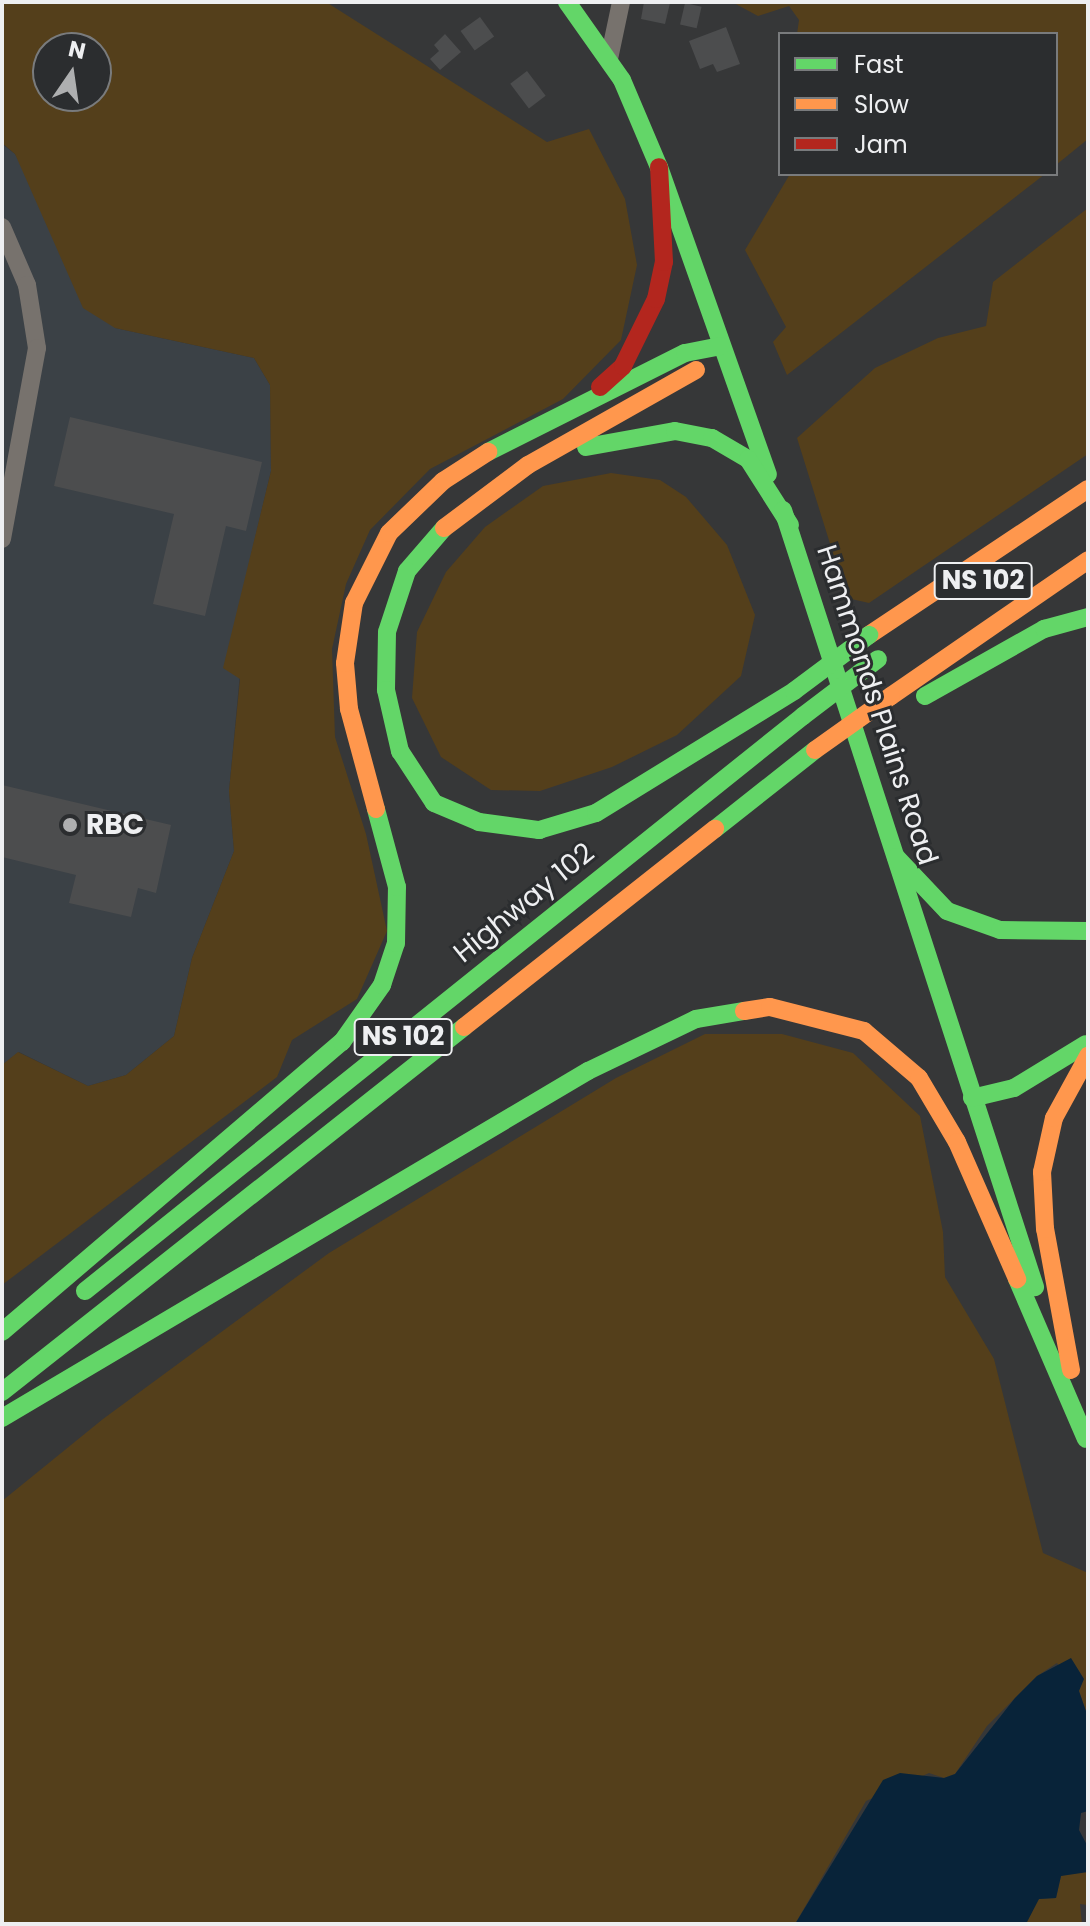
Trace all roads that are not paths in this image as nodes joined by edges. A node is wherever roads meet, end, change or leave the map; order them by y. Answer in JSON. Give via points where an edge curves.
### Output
{"nodes":[{"id":1,"x":567,"y":2,"type":"edge"},
{"id":2,"x":621,"y":2,"type":"edge"},
{"id":3,"x":609,"y":59,"type":"junction"},
{"id":4,"x":659,"y":167,"type":"junction"},
{"id":5,"x":2,"y":227,"type":"edge"},
{"id":6,"x":720,"y":346,"type":"junction"},
{"id":7,"x":579,"y":407,"type":"junction"},
{"id":8,"x":528,"y":465,"type":"junction"},
{"id":9,"x":1088,"y":489,"type":"edge"},
{"id":10,"x":1088,"y":502,"type":"edge"},
{"id":11,"x":790,"y":525,"type":"junction"},
{"id":12,"x":2,"y":539,"type":"edge"},
{"id":13,"x":1088,"y":560,"type":"edge"},
{"id":14,"x":940,"y":613,"type":"dead end"},
{"id":15,"x":1088,"y":617,"type":"edge"},
{"id":16,"x":884,"y":654,"type":"dead end"},
{"id":17,"x":894,"y":704,"type":"junction"},
{"id":18,"x":896,"y":857,"type":"junction"},
{"id":19,"x":1088,"y":931,"type":"edge"},
{"id":20,"x":1088,"y":1043,"type":"edge"},
{"id":21,"x":1088,"y":1056,"type":"edge"},
{"id":22,"x":972,"y":1098,"type":"junction"},
{"id":23,"x":71,"y":1301,"type":"dead end"},
{"id":24,"x":48,"y":1320,"type":"dead end"},
{"id":25,"x":2,"y":1332,"type":"edge"},
{"id":26,"x":2,"y":1356,"type":"edge"},
{"id":27,"x":2,"y":1392,"type":"edge"},
{"id":28,"x":2,"y":1418,"type":"edge"},
{"id":29,"x":1084,"y":1435,"type":"edge"}],
"edges":[{"from":1,"to":3,"type":"main road","name":"Hammonds Plains Road"},
{"from":2,"to":3,"type":"street"},
{"from":3,"to":4,"type":"main road","name":"Hammonds Plains Road"},
{"from":4,"to":6,"type":"main road","name":"Hammonds Plains Road"},
{"from":4,"to":7,"type":"main road","via":[[664,262],[656,299],[623,366]]},
{"from":5,"to":12,"type":"street","via":[[27,285],[37,348]]},
{"from":6,"to":7,"type":"main road","via":[[685,353]]},
{"from":6,"to":8,"type":"main road","via":[[692,374]]},
{"from":6,"to":11,"type":"main road","name":"Hammonds Plains Road"},
{"from":7,"to":25,"type":"main road","via":[[486,453],[443,481],[389,533],[361,584],[347,640],[346,686],[398,896],[393,957],[371,1005],[342,1042]]},
{"from":8,"to":9,"type":"main road","bridge":true,"via":[[442,530],[407,571],[387,632],[386,690],[400,751],[434,803],[479,822],[539,830],[596,813],[794,691]]},
{"from":8,"to":11,"type":"main road","via":[[637,434],[675,431],[712,438],[748,459]]},
{"from":10,"to":14,"type":"main road","number":"NS 102"},
{"from":11,"to":18,"type":"main road","name":"Hammonds Plains Road"},
{"from":13,"to":17,"type":"main road","number":"NS 102"},
{"from":15,"to":17,"type":"main road","via":[[1044,629]]},
{"from":16,"to":23,"type":"main road","name":"Highway 102","number":"NS 102","bridge":true},
{"from":17,"to":27,"type":"main road","number":"NS 102","bridge":true,"via":[[713,831]]},
{"from":18,"to":19,"type":"main road","via":[[947,911],[1000,930]]},
{"from":18,"to":22,"type":"main road","name":"Hammonds Plains Road"},
{"from":20,"to":22,"type":"main road","via":[[1014,1088]]},
{"from":21,"to":29,"type":"main road","via":[[1054,1118],[1042,1172],[1045,1229]]},
{"from":22,"to":29,"type":"main road","name":"Hammonds Plains Road"},
{"from":24,"to":26,"type":"main road"},
{"from":28,"to":29,"type":"main road","via":[[588,1071],[696,1019],[770,1007],[864,1031],[919,1078],[957,1142]]}]}
